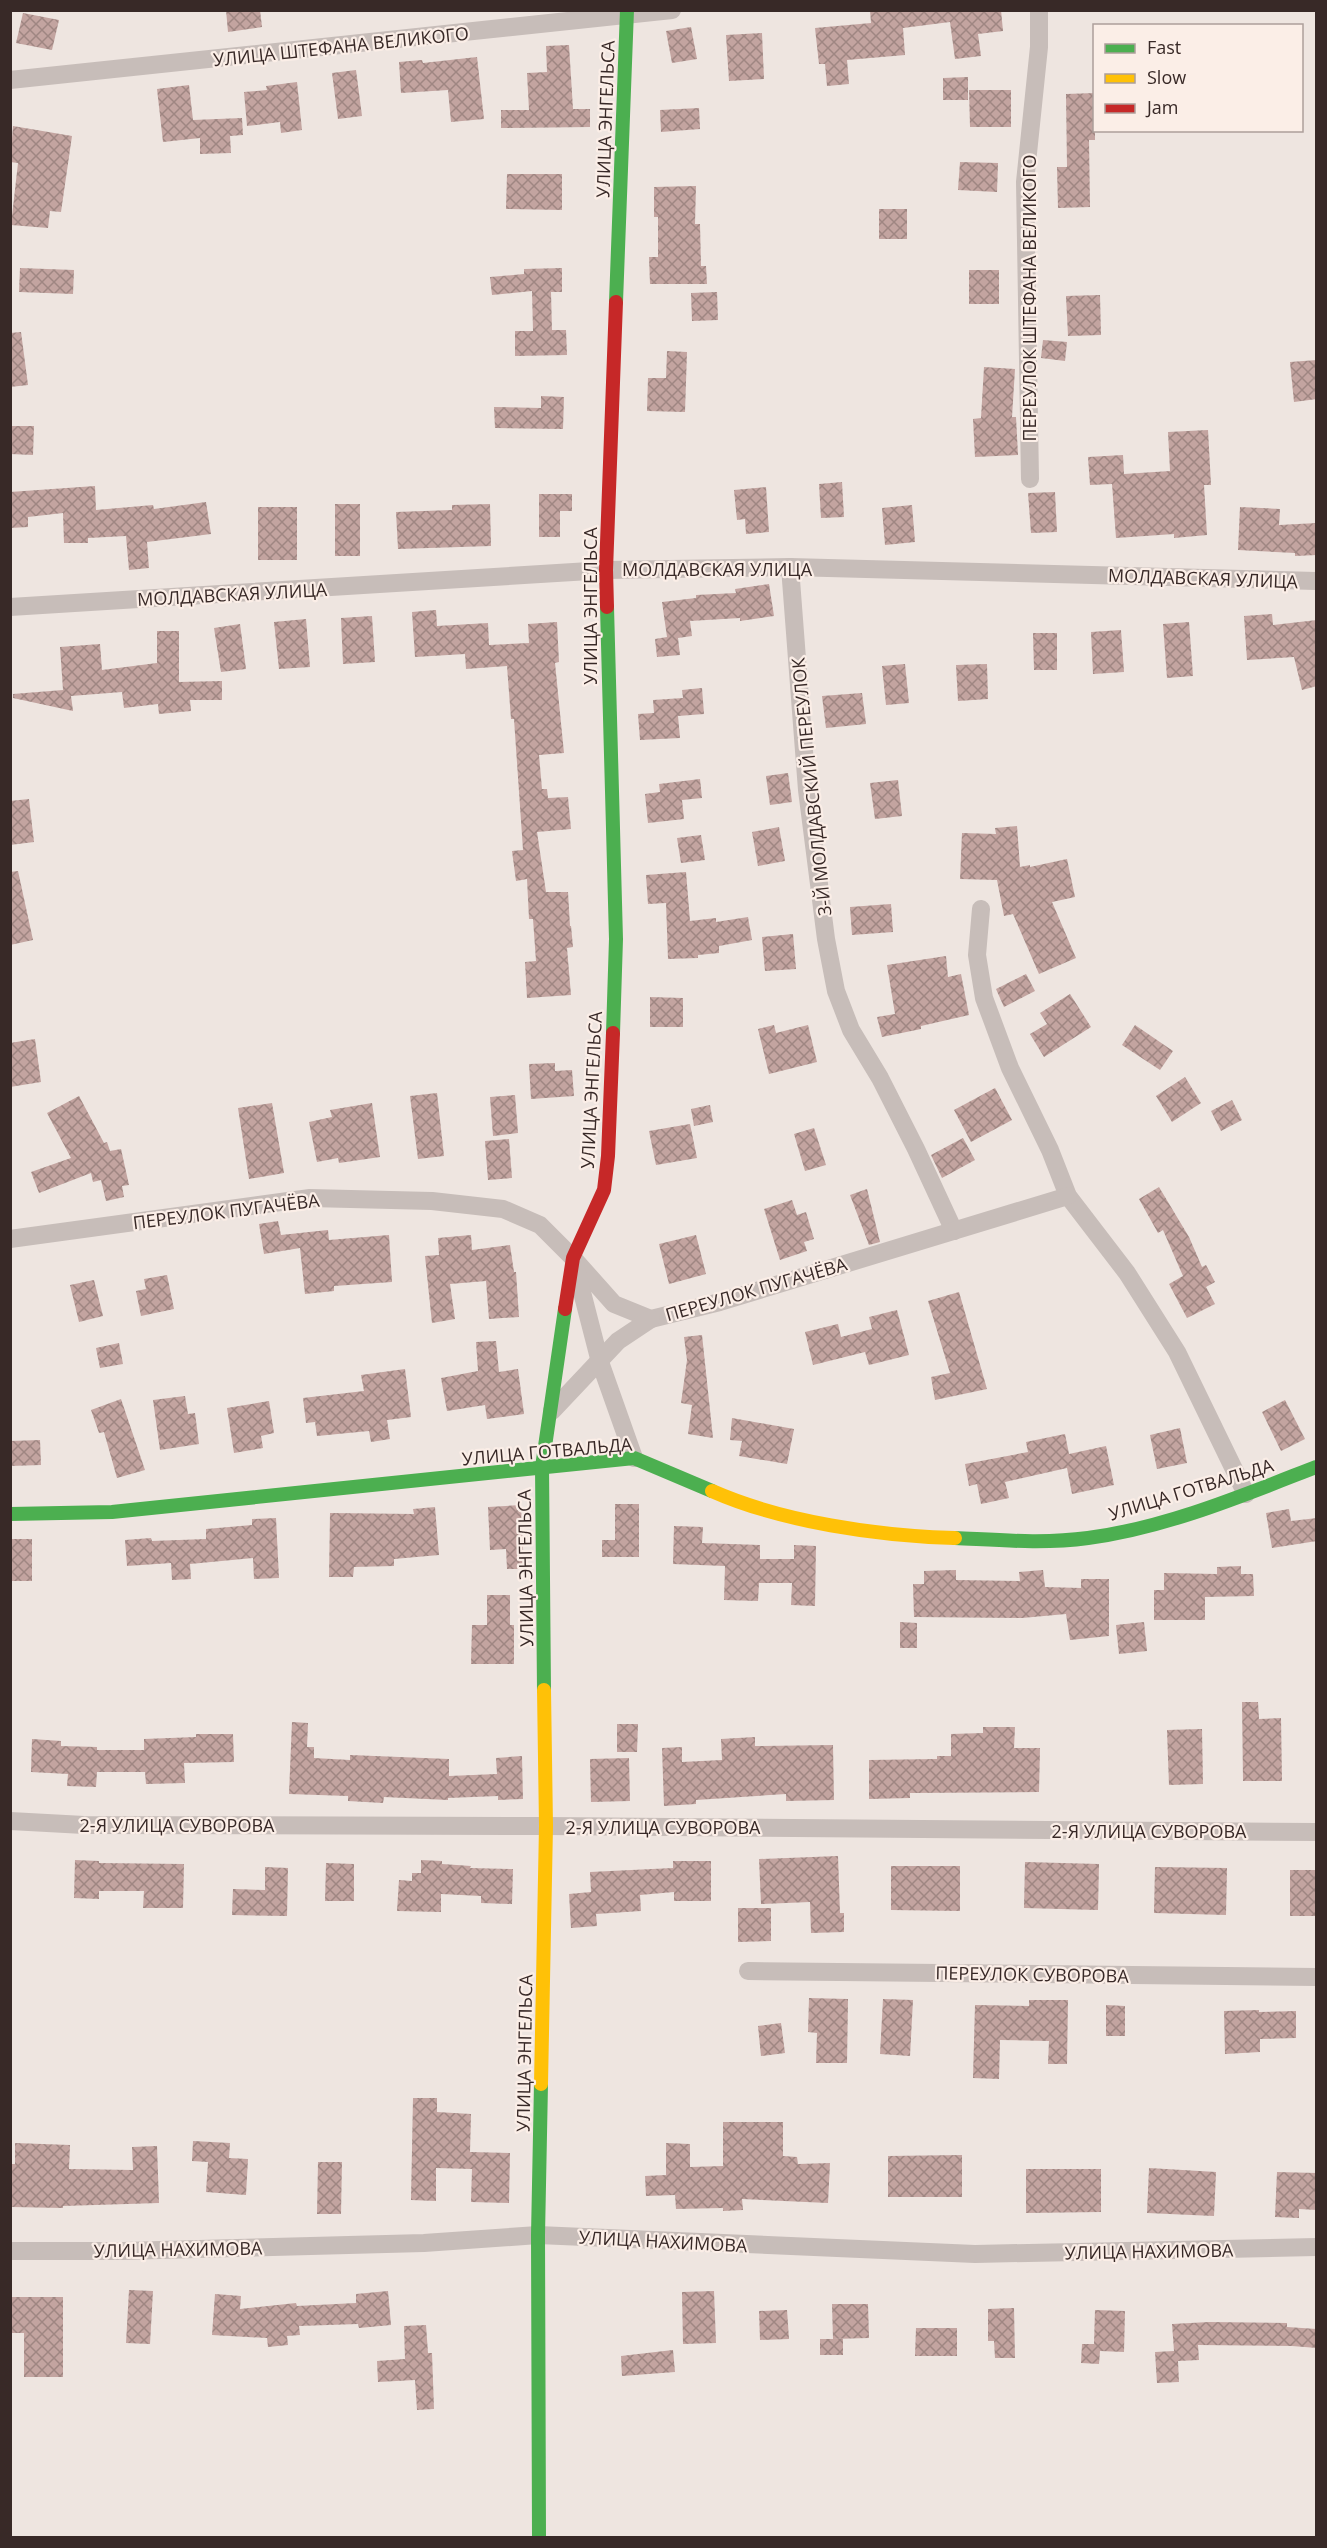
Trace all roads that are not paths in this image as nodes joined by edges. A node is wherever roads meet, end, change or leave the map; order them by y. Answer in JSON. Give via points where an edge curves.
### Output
{"nodes":[{"id":1,"x":672,"y":10,"type":"edge"},
{"id":2,"x":1039,"y":10,"type":"edge"},
{"id":3,"x":627,"y":14,"type":"edge"},
{"id":4,"x":10,"y":80,"type":"edge"},
{"id":5,"x":1030,"y":479,"type":"dead end"},
{"id":6,"x":790,"y":567,"type":"junction"},
{"id":7,"x":606,"y":570,"type":"junction"},
{"id":8,"x":1317,"y":581,"type":"edge"},
{"id":9,"x":10,"y":607,"type":"edge"},
{"id":10,"x":981,"y":909,"type":"dead end"},
{"id":11,"x":1068,"y":1196,"type":"junction"},
{"id":12,"x":954,"y":1231,"type":"junction"},
{"id":13,"x":10,"y":1239,"type":"edge"},
{"id":14,"x":573,"y":1258,"type":"junction"},
{"id":15,"x":651,"y":1319,"type":"junction"},
{"id":16,"x":600,"y":1362,"type":"junction"},
{"id":17,"x":552,"y":1411,"type":"junction"},
{"id":18,"x":634,"y":1458,"type":"junction"},
{"id":19,"x":542,"y":1467,"type":"junction"},
{"id":20,"x":1317,"y":1467,"type":"edge"},
{"id":21,"x":1246,"y":1494,"type":"junction"},
{"id":22,"x":10,"y":1514,"type":"edge"},
{"id":23,"x":10,"y":1821,"type":"edge"},
{"id":24,"x":546,"y":1826,"type":"junction"},
{"id":25,"x":1317,"y":1832,"type":"edge"},
{"id":26,"x":748,"y":1971,"type":"dead end"},
{"id":27,"x":1317,"y":1977,"type":"edge"},
{"id":28,"x":538,"y":2235,"type":"junction"},
{"id":29,"x":1317,"y":2247,"type":"edge"},
{"id":30,"x":10,"y":2251,"type":"edge"},
{"id":31,"x":539,"y":2538,"type":"edge"}],
"edges":[{"from":1,"to":3,"type":"street","name":"УЛИЦА ШТЕФАНА ВЕЛИКОГО"},
{"from":2,"to":5,"type":"street","name":"ПЕРЕУЛОК ШТЕФАНА ВЕЛИКОГО","via":[[1039,47],[1025,182]]},
{"from":3,"to":4,"type":"street","name":"УЛИЦА ШТЕФАНА ВЕЛИКОГО"},
{"from":3,"to":7,"type":"street","name":"УЛИЦА ЭНГЕЛЬСА"},
{"from":6,"to":7,"type":"street","name":"МОЛДАВСКАЯ УЛИЦА"},
{"from":6,"to":8,"type":"street","name":"МОЛДАВСКАЯ УЛИЦА"},
{"from":6,"to":12,"type":"street","name":"3-Й МОЛДАВСКИЙ ПЕРЕУЛОК","via":[[807,790],[836,991],[851,1030],[911,1138]]},
{"from":7,"to":9,"type":"street","name":"МОЛДАВСКАЯ УЛИЦА"},
{"from":7,"to":14,"type":"street","name":"УЛИЦА ЭНГЕЛЬСА","via":[[616,939],[608,1156],[604,1190]]},
{"from":10,"to":11,"type":"street","via":[[977,955],[984,998],[1010,1068]]},
{"from":11,"to":12,"type":"street","name":"ПЕРЕУЛОК ПУГАЧЁВА"},
{"from":11,"to":21,"type":"street","via":[[1128,1273],[1177,1352]]},
{"from":12,"to":15,"type":"street","name":"ПЕРЕУЛОК ПУГАЧЁВА"},
{"from":13,"to":14,"type":"street","name":"ПЕРЕУЛОК ПУГАЧЁВА","via":[[310,1198],[432,1201],[503,1209],[540,1225]]},
{"from":14,"to":15,"type":"street","name":"ПЕРЕУЛОК ПУГАЧЁВА","via":[[614,1304]]},
{"from":14,"to":16,"type":"street"},
{"from":14,"to":17,"type":"street","name":"УЛИЦА ЭНГЕЛЬСА"},
{"from":15,"to":16,"type":"street","via":[[618,1341]]},
{"from":16,"to":17,"type":"street"},
{"from":16,"to":18,"type":"street"},
{"from":17,"to":19,"type":"street","name":"УЛИЦА ЭНГЕЛЬСА"},
{"from":18,"to":19,"type":"street","name":"УЛИЦА ГОТВАЛЬДА"},
{"from":18,"to":21,"type":"street","name":"УЛИЦА ГОТВАЛЬДА","via":[[725,1497],[782,1515],[837,1526],[942,1538],[1088,1538],[1146,1526]]},
{"from":19,"to":22,"type":"street","name":"УЛИЦА ГОТВАЛЬДА","via":[[112,1512]]},
{"from":19,"to":24,"type":"street","name":"УЛИЦА ЭНГЕЛЬСА"},
{"from":20,"to":21,"type":"street","name":"УЛИЦА ГОТВАЛЬДА"},
{"from":23,"to":24,"type":"street","name":"2-Я УЛИЦА СУВОРОВА","via":[[84,1825]]},
{"from":24,"to":25,"type":"street","name":"2-Я УЛИЦА СУВОРОВА"},
{"from":24,"to":28,"type":"street","name":"УЛИЦА ЭНГЕЛЬСА"},
{"from":26,"to":27,"type":"street","name":"ПЕРЕУЛОК СУВОРОВА"},
{"from":28,"to":29,"type":"street","name":"УЛИЦА НАХИМОВА","via":[[975,2254]]},
{"from":28,"to":30,"type":"street","name":"УЛИЦА НАХИМОВА","via":[[424,2243]]},
{"from":28,"to":31,"type":"street","name":"УЛИЦА ЭНГЕЛЬСА"}]}
